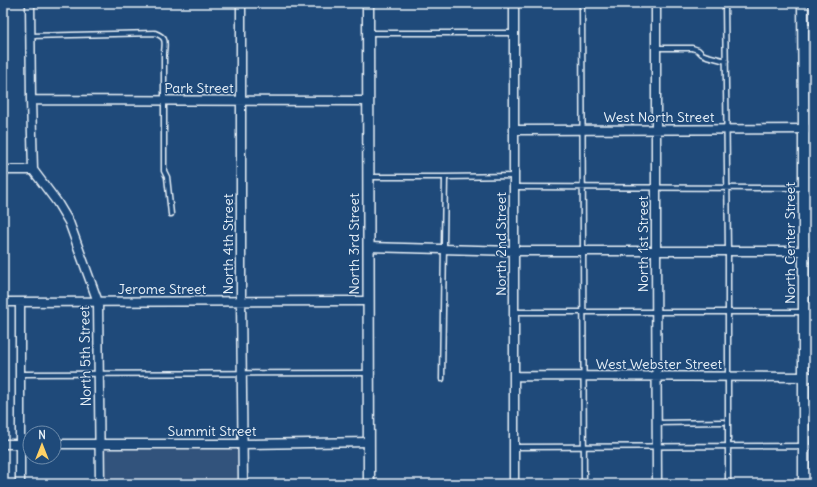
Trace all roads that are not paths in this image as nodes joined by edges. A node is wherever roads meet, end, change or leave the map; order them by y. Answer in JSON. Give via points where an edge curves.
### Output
{"nodes":[{"id":1,"x":30,"y":3,"type":"edge"},
{"id":2,"x":241,"y":3,"type":"edge"},
{"id":3,"x":368,"y":3,"type":"edge"},
{"id":4,"x":514,"y":3,"type":"edge"},
{"id":5,"x":582,"y":3,"type":"edge"},
{"id":6,"x":656,"y":3,"type":"edge"},
{"id":7,"x":725,"y":3,"type":"edge"},
{"id":8,"x":803,"y":3,"type":"edge"},
{"id":9,"x":809,"y":27,"type":"edge"},
{"id":10,"x":368,"y":33,"type":"junction"},
{"id":11,"x":514,"y":33,"type":"junction"},
{"id":12,"x":30,"y":36,"type":"junction"},
{"id":13,"x":656,"y":48,"type":"junction"},
{"id":14,"x":726,"y":61,"type":"junction"},
{"id":15,"x":31,"y":100,"type":"junction"},
{"id":16,"x":164,"y":101,"type":"junction"},
{"id":17,"x":241,"y":101,"type":"junction"},
{"id":18,"x":368,"y":101,"type":"junction"},
{"id":19,"x":809,"y":129,"type":"edge"},
{"id":20,"x":514,"y":130,"type":"junction"},
{"id":21,"x":583,"y":130,"type":"junction"},
{"id":22,"x":656,"y":130,"type":"junction"},
{"id":23,"x":727,"y":130,"type":"junction"},
{"id":24,"x":3,"y":170,"type":"edge"},
{"id":25,"x":33,"y":170,"type":"junction"},
{"id":26,"x":514,"y":176,"type":"junction"},
{"id":27,"x":368,"y":177,"type":"junction"},
{"id":28,"x":444,"y":177,"type":"junction"},
{"id":29,"x":514,"y":187,"type":"junction"},
{"id":30,"x":583,"y":187,"type":"junction"},
{"id":31,"x":656,"y":188,"type":"junction"},
{"id":32,"x":727,"y":188,"type":"junction"},
{"id":33,"x":804,"y":188,"type":"junction"},
{"id":34,"x":171,"y":214,"type":"dead end"},
{"id":35,"x":368,"y":247,"type":"junction"},
{"id":36,"x":443,"y":249,"type":"junction"},
{"id":37,"x":514,"y":251,"type":"junction"},
{"id":38,"x":583,"y":251,"type":"junction"},
{"id":39,"x":656,"y":251,"type":"junction"},
{"id":40,"x":728,"y":251,"type":"junction"},
{"id":41,"x":803,"y":251,"type":"junction"},
{"id":42,"x":814,"y":251,"type":"edge"},
{"id":43,"x":241,"y":301,"type":"junction"},
{"id":44,"x":369,"y":301,"type":"junction"},
{"id":45,"x":3,"y":302,"type":"edge"},
{"id":46,"x":20,"y":302,"type":"junction"},
{"id":47,"x":98,"y":302,"type":"junction"},
{"id":48,"x":514,"y":312,"type":"junction"},
{"id":49,"x":583,"y":312,"type":"junction"},
{"id":50,"x":656,"y":312,"type":"junction"},
{"id":51,"x":728,"y":312,"type":"junction"},
{"id":52,"x":804,"y":312,"type":"junction"},
{"id":53,"x":369,"y":373,"type":"junction"},
{"id":54,"x":20,"y":374,"type":"junction"},
{"id":55,"x":99,"y":374,"type":"junction"},
{"id":56,"x":243,"y":374,"type":"junction"},
{"id":57,"x":514,"y":376,"type":"junction"},
{"id":58,"x":583,"y":376,"type":"junction"},
{"id":59,"x":656,"y":377,"type":"junction"},
{"id":60,"x":728,"y":377,"type":"junction"},
{"id":61,"x":809,"y":378,"type":"edge"},
{"id":62,"x":442,"y":379,"type":"dead end"},
{"id":63,"x":724,"y":422,"type":"dead end"},
{"id":64,"x":657,"y":424,"type":"junction"},
{"id":65,"x":369,"y":442,"type":"junction"},
{"id":66,"x":3,"y":444,"type":"edge"},
{"id":67,"x":20,"y":444,"type":"junction"},
{"id":68,"x":62,"y":444,"type":"edge"},
{"id":69,"x":100,"y":444,"type":"junction"},
{"id":70,"x":243,"y":444,"type":"junction"},
{"id":71,"x":583,"y":446,"type":"junction"},
{"id":72,"x":657,"y":446,"type":"junction"},
{"id":73,"x":728,"y":446,"type":"junction"},
{"id":74,"x":514,"y":447,"type":"junction"},
{"id":75,"x":807,"y":447,"type":"edge"},
{"id":76,"x":20,"y":484,"type":"edge"},
{"id":77,"x":100,"y":484,"type":"edge"},
{"id":78,"x":243,"y":484,"type":"edge"},
{"id":79,"x":369,"y":484,"type":"edge"},
{"id":80,"x":514,"y":484,"type":"edge"},
{"id":81,"x":584,"y":484,"type":"edge"},
{"id":82,"x":657,"y":484,"type":"edge"},
{"id":83,"x":728,"y":484,"type":"edge"},
{"id":84,"x":804,"y":484,"type":"edge"}],
"edges":[{"from":1,"to":12,"type":"street"},
{"from":2,"to":17,"type":"street","name":"North 4th Street"},
{"from":3,"to":10,"type":"street","name":"North 3rd Street"},
{"from":4,"to":11,"type":"street","name":"North 2nd Street"},
{"from":5,"to":21,"type":"lane"},
{"from":6,"to":13,"type":"street","name":"North 1st Street"},
{"from":7,"to":14,"type":"lane"},
{"from":8,"to":9,"type":"street","name":"North Center Street"},
{"from":9,"to":19,"type":"street","name":"North Center Street"},
{"from":10,"to":11,"type":"lane"},
{"from":10,"to":18,"type":"street","name":"North 3rd Street"},
{"from":11,"to":20,"type":"street","name":"North 2nd Street"},
{"from":12,"to":15,"type":"street"},
{"from":12,"to":16,"type":"lane","via":[[155,33],[162,36],[165,40]]},
{"from":13,"to":14,"type":"lane","via":[[692,48],[707,56]]},
{"from":13,"to":22,"type":"street","name":"North 1st Street"},
{"from":14,"to":23,"type":"lane"},
{"from":15,"to":16,"type":"street","name":"Park Street"},
{"from":15,"to":25,"type":"street"},
{"from":16,"to":17,"type":"street","name":"Park Street"},
{"from":16,"to":34,"type":"lane","via":[[164,171]]},
{"from":17,"to":18,"type":"street","name":"Park Street"},
{"from":17,"to":43,"type":"street","name":"North 4th Street"},
{"from":18,"to":27,"type":"street","name":"North 3rd Street"},
{"from":19,"to":23,"type":"street","name":"West North Street"},
{"from":19,"to":33,"type":"street","name":"North Center Street"},
{"from":20,"to":21,"type":"street","name":"West North Street"},
{"from":20,"to":26,"type":"street","name":"North 2nd Street"},
{"from":21,"to":22,"type":"street","name":"West North Street"},
{"from":21,"to":30,"type":"lane"},
{"from":22,"to":23,"type":"street","name":"West North Street"},
{"from":22,"to":31,"type":"street","name":"North 1st Street"},
{"from":23,"to":32,"type":"lane"},
{"from":24,"to":25,"type":"street"},
{"from":25,"to":47,"type":"street","name":"North 5th Street","via":[[69,222]]},
{"from":26,"to":28,"type":"lane"},
{"from":26,"to":29,"type":"street","name":"North 2nd Street"},
{"from":27,"to":28,"type":"lane"},
{"from":27,"to":35,"type":"street","name":"North 3rd Street"},
{"from":28,"to":36,"type":"lane"},
{"from":29,"to":30,"type":"lane"},
{"from":29,"to":37,"type":"street","name":"North 2nd Street"},
{"from":30,"to":31,"type":"lane"},
{"from":30,"to":38,"type":"lane"},
{"from":31,"to":32,"type":"lane"},
{"from":31,"to":39,"type":"street","name":"North 1st Street"},
{"from":32,"to":33,"type":"lane"},
{"from":32,"to":40,"type":"lane"},
{"from":33,"to":41,"type":"street","name":"North Center Street"},
{"from":35,"to":36,"type":"street"},
{"from":35,"to":44,"type":"street","name":"North 3rd Street"},
{"from":36,"to":37,"type":"street"},
{"from":36,"to":62,"type":"lane"},
{"from":37,"to":38,"type":"street"},
{"from":37,"to":48,"type":"street","name":"North 2nd Street"},
{"from":38,"to":39,"type":"street"},
{"from":38,"to":49,"type":"lane"},
{"from":39,"to":40,"type":"street"},
{"from":39,"to":50,"type":"street","name":"North 1st Street"},
{"from":40,"to":41,"type":"street"},
{"from":40,"to":51,"type":"lane"},
{"from":41,"to":42,"type":"street"},
{"from":41,"to":52,"type":"street","name":"North Center Street"},
{"from":43,"to":44,"type":"street","name":"Jerome Street"},
{"from":43,"to":47,"type":"street","name":"Jerome Street"},
{"from":43,"to":56,"type":"street","name":"North 4th Street"},
{"from":44,"to":53,"type":"street","name":"North 3rd Street"},
{"from":45,"to":46,"type":"street","name":"Jerome Street"},
{"from":46,"to":47,"type":"street","name":"Jerome Street"},
{"from":46,"to":54,"type":"street"},
{"from":47,"to":55,"type":"street","name":"North 5th Street"},
{"from":48,"to":49,"type":"lane"},
{"from":48,"to":57,"type":"street","name":"North 2nd Street"},
{"from":49,"to":50,"type":"lane"},
{"from":49,"to":58,"type":"lane"},
{"from":50,"to":51,"type":"lane"},
{"from":50,"to":59,"type":"street","name":"North 1st Street"},
{"from":51,"to":52,"type":"lane"},
{"from":51,"to":60,"type":"lane"},
{"from":52,"to":61,"type":"street","name":"North Center Street"},
{"from":53,"to":56,"type":"lane"},
{"from":53,"to":65,"type":"street","name":"North 3rd Street"},
{"from":54,"to":55,"type":"lane"},
{"from":54,"to":67,"type":"street"},
{"from":55,"to":56,"type":"lane"},
{"from":55,"to":69,"type":"street","name":"North 5th Street"},
{"from":56,"to":70,"type":"street","name":"North 4th Street"},
{"from":57,"to":58,"type":"street","name":"West Webster Street"},
{"from":57,"to":74,"type":"street","name":"North 2nd Street"},
{"from":58,"to":59,"type":"street","name":"West Webster Street"},
{"from":58,"to":71,"type":"lane"},
{"from":59,"to":60,"type":"street","name":"West Webster Street"},
{"from":59,"to":64,"type":"street","name":"North 1st Street"},
{"from":60,"to":61,"type":"street","name":"West Webster Street"},
{"from":60,"to":73,"type":"lane"},
{"from":61,"to":75,"type":"street","name":"North Center Street"},
{"from":63,"to":64,"type":"lane"},
{"from":64,"to":72,"type":"street","name":"North 1st Street"},
{"from":65,"to":70,"type":"street","name":"Summit Street"},
{"from":65,"to":79,"type":"street","name":"North 3rd Street"},
{"from":66,"to":67,"type":"street"},
{"from":67,"to":76,"type":"street"},
{"from":68,"to":69,"type":"street","name":"Summit Street"},
{"from":69,"to":70,"type":"street","name":"Summit Street"},
{"from":69,"to":77,"type":"street","name":"North 5th Street"},
{"from":70,"to":78,"type":"street","name":"North 4th Street"},
{"from":71,"to":72,"type":"lane"},
{"from":71,"to":74,"type":"lane"},
{"from":71,"to":81,"type":"lane"},
{"from":72,"to":73,"type":"lane"},
{"from":72,"to":82,"type":"street","name":"North 1st Street"},
{"from":73,"to":75,"type":"lane"},
{"from":73,"to":83,"type":"lane"},
{"from":74,"to":80,"type":"street","name":"North 2nd Street"},
{"from":75,"to":84,"type":"street","name":"North Center Street"}]}
